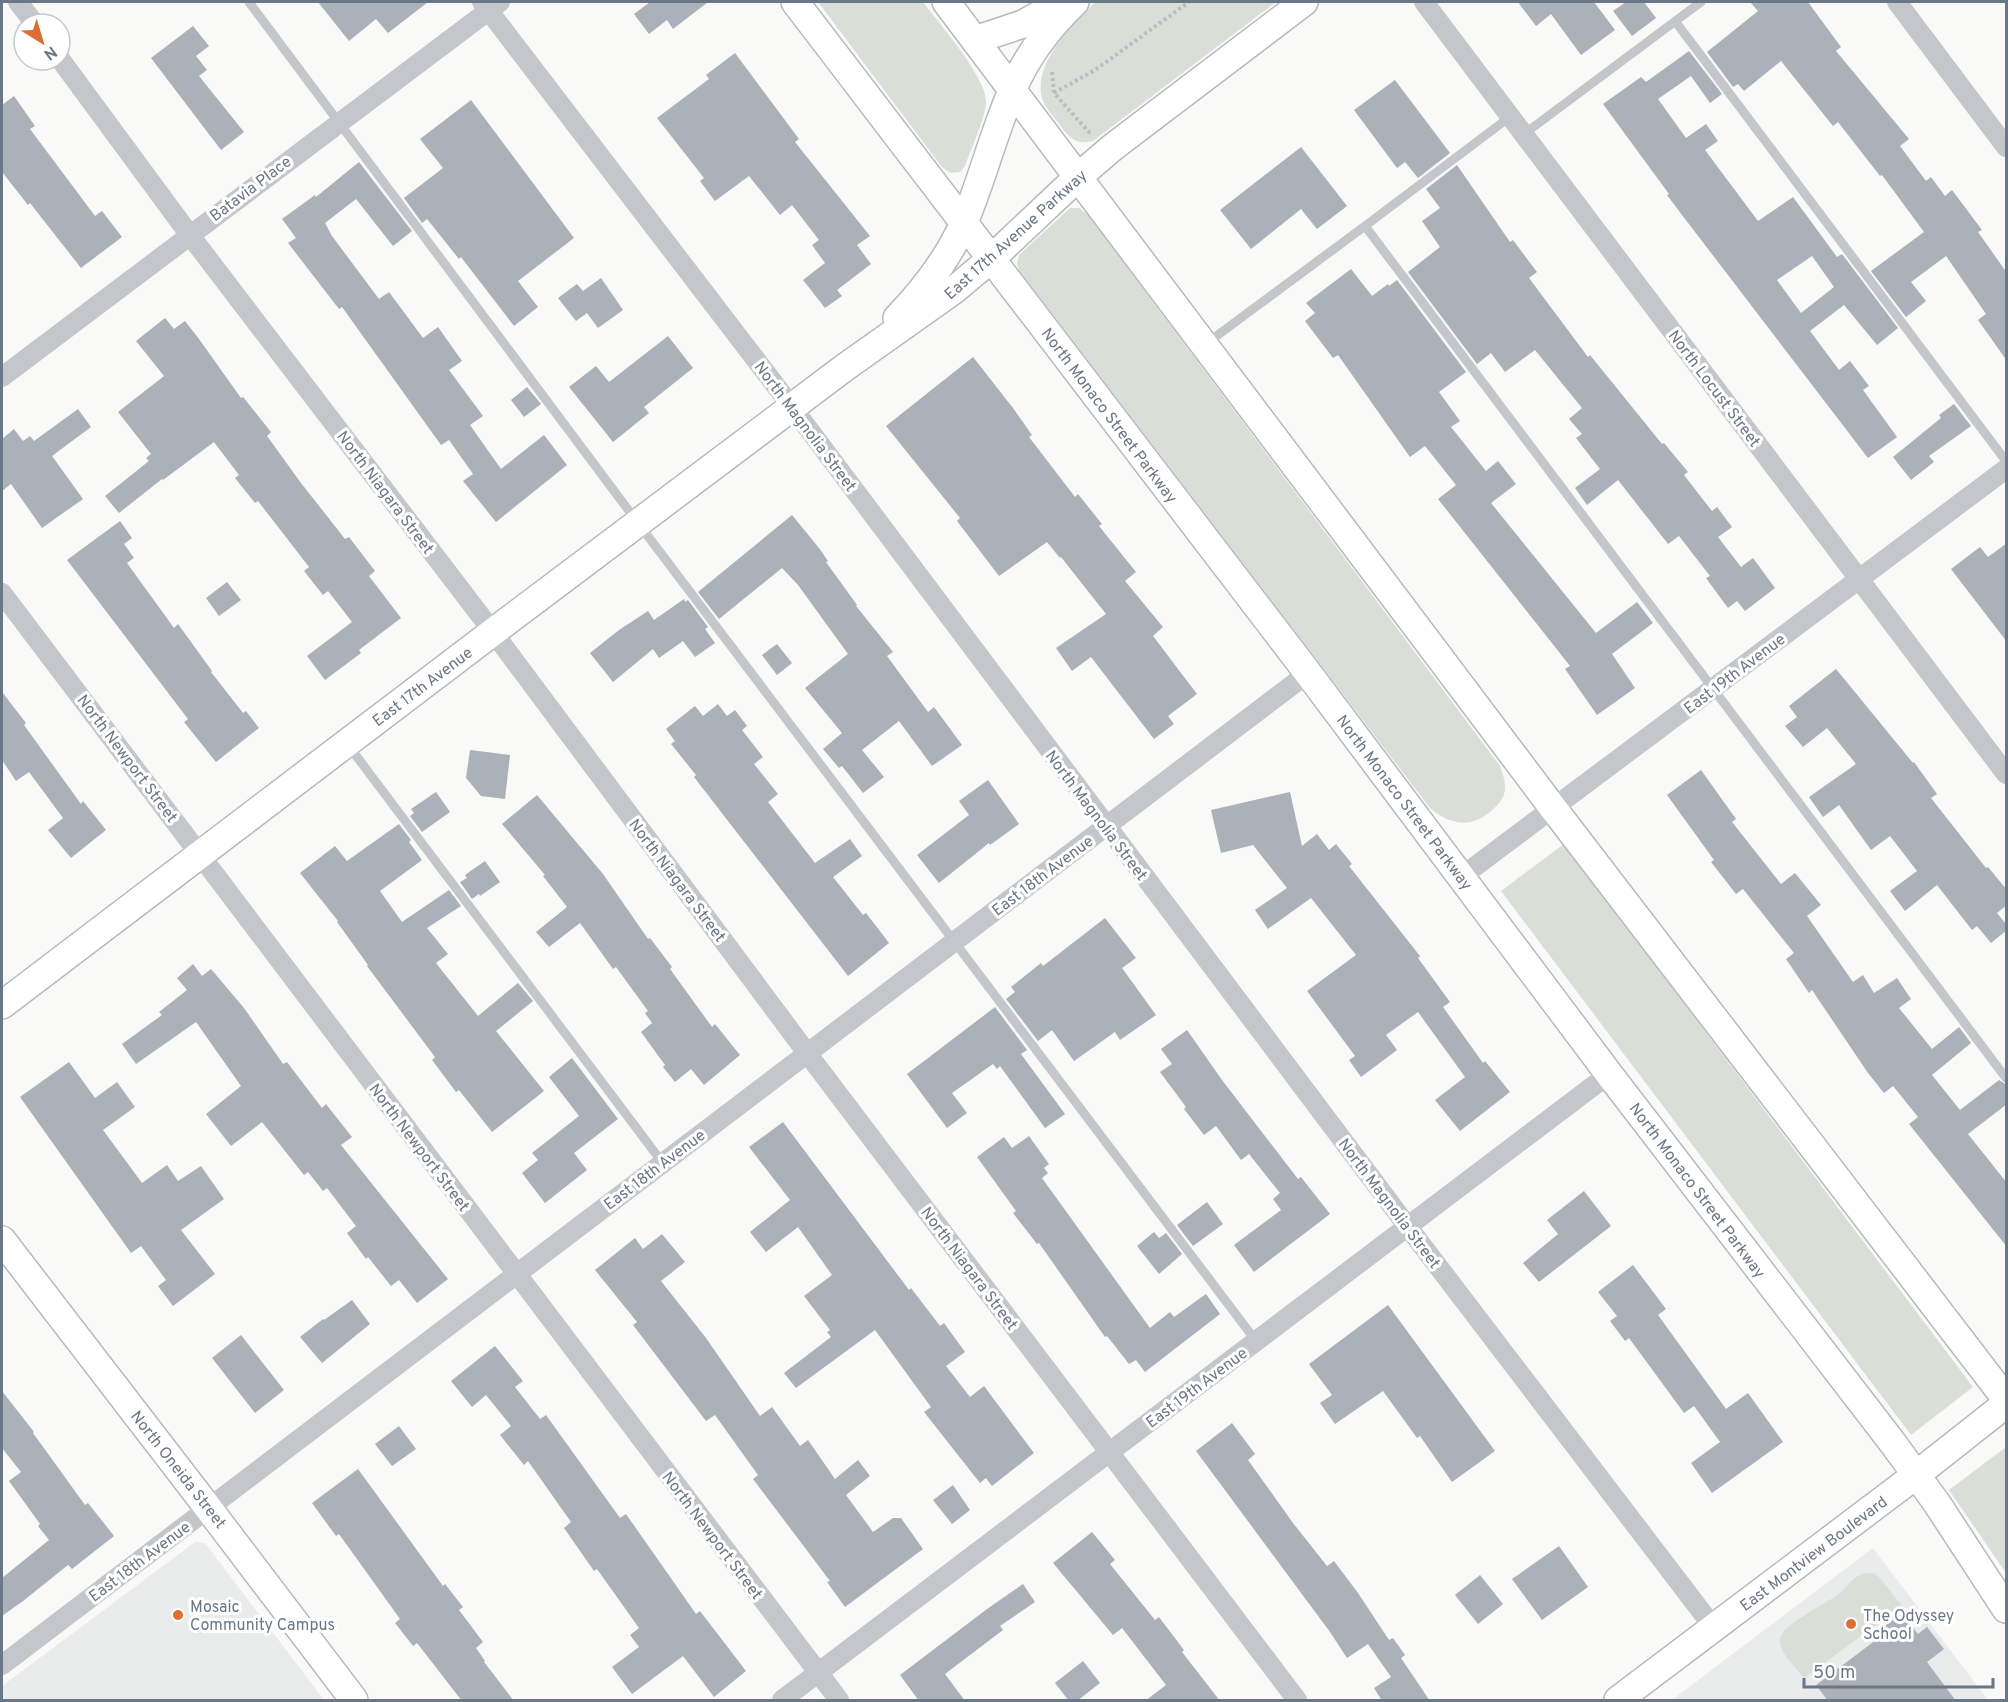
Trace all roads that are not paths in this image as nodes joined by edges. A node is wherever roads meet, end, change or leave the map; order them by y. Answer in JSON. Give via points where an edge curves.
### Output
{"nodes":[{"id":1,"x":249,"y":2,"type":"edge"},
{"id":2,"x":795,"y":2,"type":"edge"},
{"id":3,"x":946,"y":2,"type":"edge"},
{"id":4,"x":1062,"y":2,"type":"edge"},
{"id":5,"x":1075,"y":2,"type":"edge"},
{"id":6,"x":1304,"y":2,"type":"edge"},
{"id":7,"x":1424,"y":2,"type":"edge"},
{"id":8,"x":1701,"y":2,"type":"edge"},
{"id":9,"x":1897,"y":2,"type":"edge"},
{"id":10,"x":490,"y":4,"type":"edge"},
{"id":11,"x":1675,"y":21,"type":"junction"},
{"id":12,"x":975,"y":40,"type":"junction"},
{"id":13,"x":70,"y":72,"type":"edge"},
{"id":14,"x":1012,"y":90,"type":"junction"},
{"id":15,"x":1510,"y":116,"type":"junction"},
{"id":16,"x":339,"y":122,"type":"junction"},
{"id":17,"x":1524,"y":134,"type":"junction"},
{"id":18,"x":2007,"y":147,"type":"edge"},
{"id":19,"x":1078,"y":177,"type":"junction"},
{"id":20,"x":963,"y":224,"type":"junction"},
{"id":21,"x":1365,"y":226,"type":"junction"},
{"id":22,"x":189,"y":234,"type":"junction"},
{"id":23,"x":991,"y":259,"type":"junction"},
{"id":24,"x":1204,"y":345,"type":"junction"},
{"id":25,"x":844,"y":368,"type":"junction"},
{"id":26,"x":2,"y":377,"type":"edge"},
{"id":27,"x":792,"y":407,"type":"junction"},
{"id":28,"x":2007,"y":461,"type":"edge"},
{"id":29,"x":2007,"y":469,"type":"edge"},
{"id":30,"x":638,"y":523,"type":"junction"},
{"id":31,"x":1859,"y":579,"type":"junction"},
{"id":32,"x":2,"y":593,"type":"edge"},
{"id":33,"x":493,"y":632,"type":"junction"},
{"id":34,"x":1308,"y":673,"type":"junction"},
{"id":35,"x":1712,"y":688,"type":"junction"},
{"id":36,"x":346,"y":743,"type":"junction"},
{"id":37,"x":2007,"y":774,"type":"edge"},
{"id":38,"x":1553,"y":808,"type":"junction"},
{"id":39,"x":1106,"y":827,"type":"junction"},
{"id":40,"x":201,"y":854,"type":"junction"},
{"id":41,"x":1461,"y":877,"type":"junction"},
{"id":42,"x":954,"y":942,"type":"junction"},
{"id":43,"x":2,"y":1005,"type":"edge"},
{"id":44,"x":807,"y":1053,"type":"junction"},
{"id":45,"x":1609,"y":1074,"type":"junction"},
{"id":46,"x":2007,"y":1078,"type":"edge"},
{"id":47,"x":662,"y":1162,"type":"junction"},
{"id":48,"x":1408,"y":1227,"type":"junction"},
{"id":49,"x":2,"y":1240,"type":"edge"},
{"id":50,"x":515,"y":1274,"type":"junction"},
{"id":51,"x":1256,"y":1341,"type":"junction"},
{"id":52,"x":2007,"y":1402,"type":"edge"},
{"id":53,"x":1109,"y":1452,"type":"junction"},
{"id":54,"x":1916,"y":1475,"type":"junction"},
{"id":55,"x":209,"y":1509,"type":"junction"},
{"id":56,"x":2007,"y":1609,"type":"edge"},
{"id":57,"x":1714,"y":1628,"type":"junction"},
{"id":58,"x":2,"y":1665,"type":"edge"},
{"id":59,"x":818,"y":1673,"type":"junction"},
{"id":60,"x":354,"y":1701,"type":"edge"},
{"id":61,"x":782,"y":1701,"type":"edge"},
{"id":62,"x":839,"y":1701,"type":"edge"},
{"id":63,"x":1297,"y":1701,"type":"edge"},
{"id":64,"x":1618,"y":1701,"type":"edge"}],
"edges":[{"from":1,"to":16,"type":"lane"},
{"from":2,"to":20,"type":"main road","name":"North Monaco Street Parkway"},
{"from":3,"to":12,"type":"main road"},
{"from":4,"to":12,"type":"main road","via":[[1023,24]]},
{"from":5,"to":14,"type":"main road","name":"East 17th Avenue Parkway","via":[[1035,48]]},
{"from":6,"to":19,"type":"main road","name":"East 17th Avenue Parkway"},
{"from":7,"to":15,"type":"street","name":"North Locust Street"},
{"from":8,"to":11,"type":"lane"},
{"from":9,"to":18,"type":"street"},
{"from":10,"to":16,"type":"street","name":"Batavia Place"},
{"from":10,"to":27,"type":"street","name":"North Magnolia Street"},
{"from":11,"to":17,"type":"lane"},
{"from":11,"to":28,"type":"lane"},
{"from":12,"to":14,"type":"main road"},
{"from":13,"to":22,"type":"street","name":"North Niagara Street"},
{"from":14,"to":19,"type":"main road"},
{"from":14,"to":20,"type":"main road","name":"East 17th Avenue Parkway"},
{"from":15,"to":17,"type":"street","name":"North Locust Street"},
{"from":15,"to":21,"type":"lane"},
{"from":16,"to":22,"type":"street","name":"Batavia Place"},
{"from":16,"to":30,"type":"lane"},
{"from":17,"to":31,"type":"street","name":"North Locust Street"},
{"from":19,"to":23,"type":"main road","name":"East 17th Avenue Parkway"},
{"from":19,"to":24,"type":"main road"},
{"from":20,"to":23,"type":"main road","name":"North Monaco Street Parkway"},
{"from":20,"to":25,"type":"main road","name":"East 17th Avenue Parkway","via":[[948,255],[917,297]]},
{"from":21,"to":24,"type":"lane"},
{"from":21,"to":35,"type":"lane"},
{"from":22,"to":26,"type":"street","name":"Batavia Place"},
{"from":22,"to":33,"type":"street","name":"North Niagara Street"},
{"from":23,"to":25,"type":"main road","name":"East 17th Avenue Parkway","via":[[928,310]]},
{"from":23,"to":34,"type":"main road","name":"North Monaco Street Parkway"},
{"from":24,"to":38,"type":"main road"},
{"from":25,"to":27,"type":"main road","name":"East 17th Avenue"},
{"from":27,"to":30,"type":"main road","name":"East 17th Avenue"},
{"from":27,"to":39,"type":"street","name":"North Magnolia Street"},
{"from":29,"to":31,"type":"street","name":"East 19th Avenue"},
{"from":30,"to":33,"type":"main road","name":"East 17th Avenue"},
{"from":30,"to":42,"type":"lane"},
{"from":31,"to":35,"type":"street","name":"East 19th Avenue"},
{"from":31,"to":37,"type":"street","name":"North Locust Street"},
{"from":32,"to":40,"type":"street","name":"North Newport Street"},
{"from":33,"to":36,"type":"main road","name":"East 17th Avenue"},
{"from":33,"to":44,"type":"street","name":"North Niagara Street"},
{"from":34,"to":39,"type":"street","name":"East 18th Avenue"},
{"from":34,"to":41,"type":"main road","name":"North Monaco Street Parkway"},
{"from":35,"to":38,"type":"street","name":"East 19th Avenue"},
{"from":35,"to":46,"type":"lane"},
{"from":36,"to":40,"type":"main road","name":"East 17th Avenue"},
{"from":36,"to":47,"type":"lane"},
{"from":38,"to":41,"type":"street","name":"East 19th Avenue"},
{"from":38,"to":52,"type":"main road"},
{"from":39,"to":42,"type":"street","name":"East 18th Avenue"},
{"from":39,"to":48,"type":"street","name":"North Magnolia Street"},
{"from":40,"to":43,"type":"main road","name":"East 17th Avenue"},
{"from":40,"to":50,"type":"street","name":"North Newport Street"},
{"from":41,"to":45,"type":"main road","name":"North Monaco Street Parkway"},
{"from":42,"to":44,"type":"street","name":"East 18th Avenue"},
{"from":42,"to":51,"type":"lane"},
{"from":44,"to":47,"type":"street","name":"East 18th Avenue"},
{"from":44,"to":53,"type":"street","name":"North Niagara Street"},
{"from":45,"to":48,"type":"street","name":"East 19th Avenue"},
{"from":45,"to":54,"type":"main road","name":"North Monaco Street Parkway"},
{"from":47,"to":50,"type":"street","name":"East 18th Avenue"},
{"from":48,"to":51,"type":"street","name":"East 19th Avenue"},
{"from":48,"to":57,"type":"street","name":"North Magnolia Street"},
{"from":49,"to":55,"type":"main road","name":"North Oneida Street"},
{"from":50,"to":55,"type":"street","name":"East 18th Avenue"},
{"from":50,"to":59,"type":"street","name":"North Newport Street"},
{"from":51,"to":53,"type":"street","name":"East 19th Avenue"},
{"from":52,"to":54,"type":"main road","name":"East Montview Boulevard"},
{"from":53,"to":59,"type":"street","name":"East 19th Avenue"},
{"from":53,"to":63,"type":"street","name":"North Niagara Street"},
{"from":54,"to":56,"type":"main road","name":"North Monaco Street Parkway"},
{"from":54,"to":57,"type":"main road","name":"East Montview Boulevard"},
{"from":55,"to":58,"type":"street","name":"East 18th Avenue"},
{"from":55,"to":60,"type":"main road","name":"North Oneida Street"},
{"from":57,"to":64,"type":"main road","name":"East Montview Boulevard"},
{"from":59,"to":61,"type":"street","name":"East 19th Avenue"},
{"from":59,"to":62,"type":"street","name":"North Newport Street"}]}
